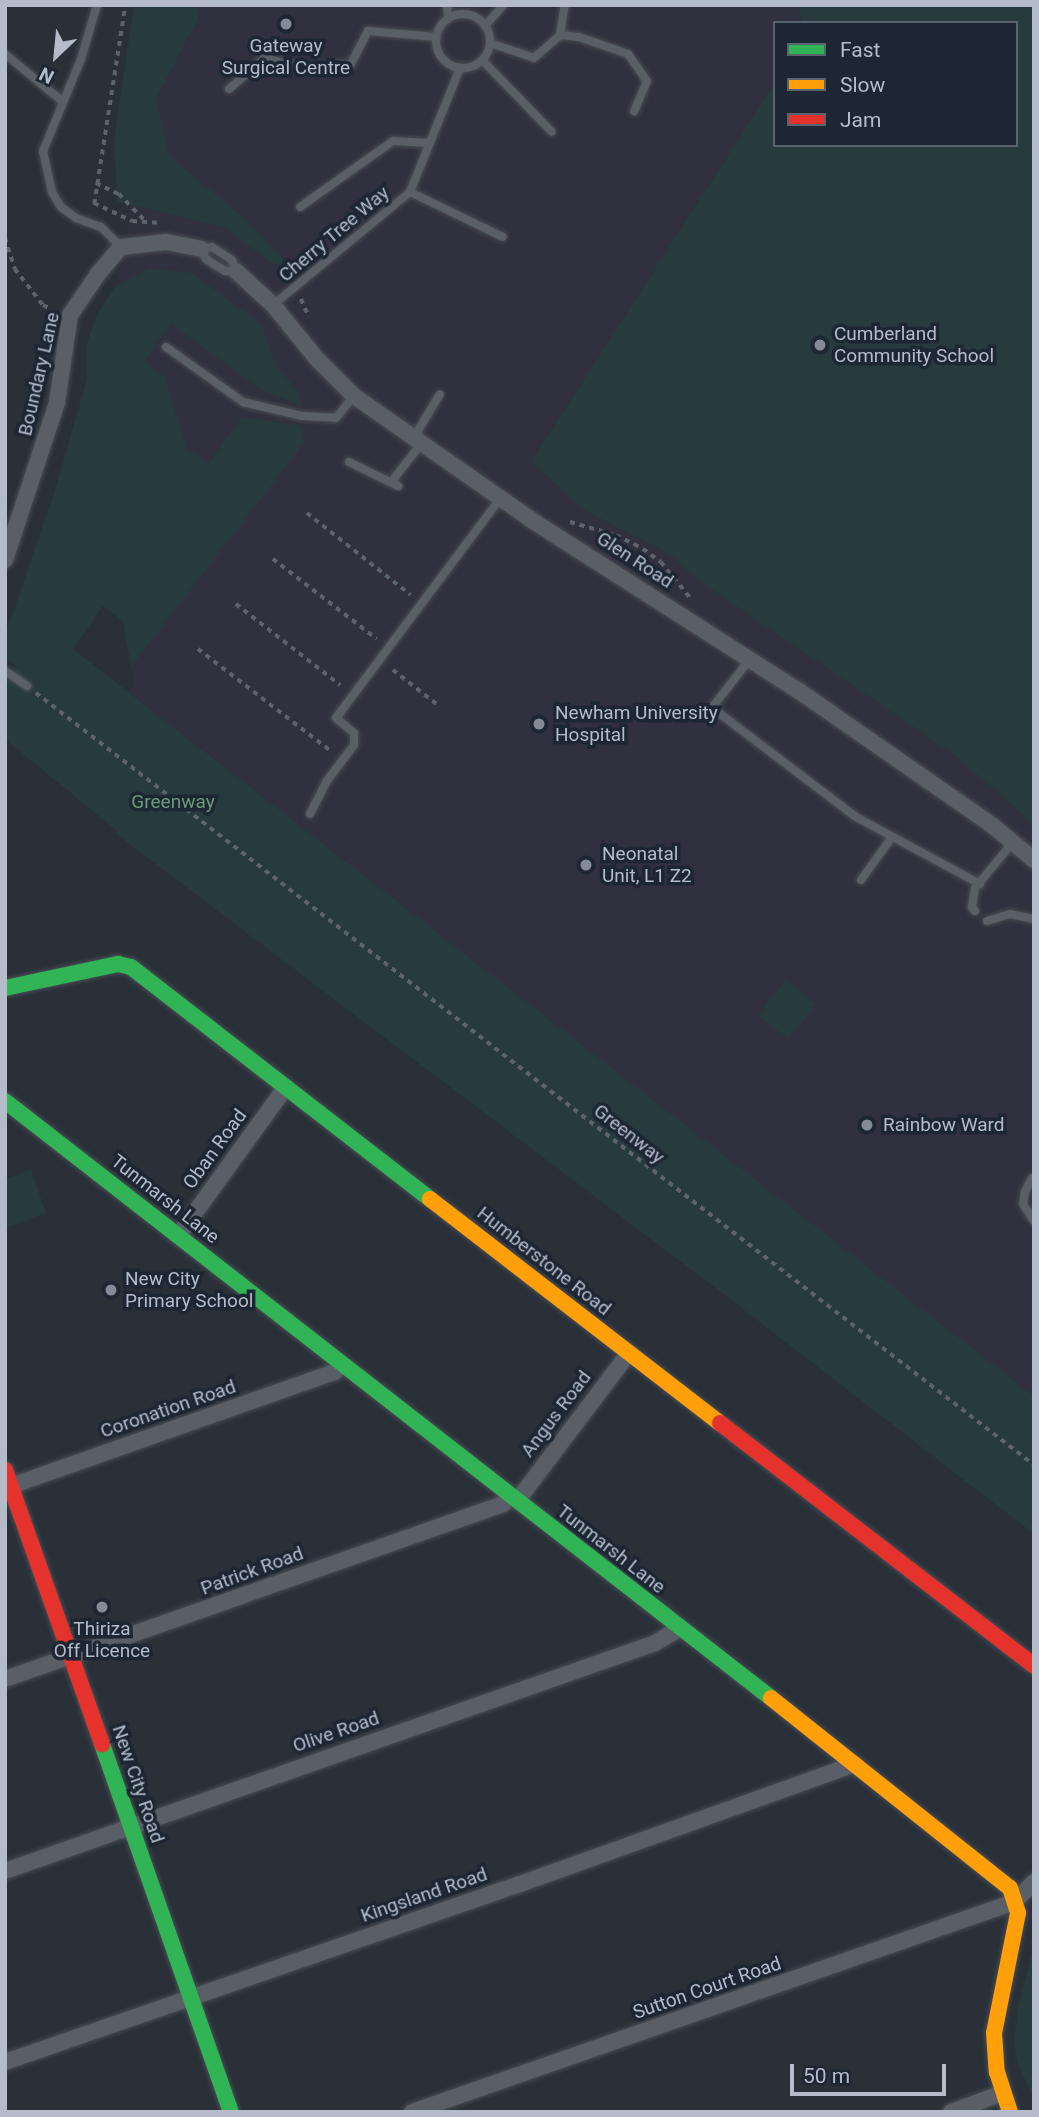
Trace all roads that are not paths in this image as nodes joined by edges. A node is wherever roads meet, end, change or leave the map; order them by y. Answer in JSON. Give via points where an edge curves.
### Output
{"nodes":[{"id":1,"x":97,"y":5,"type":"edge"},
{"id":2,"x":447,"y":5,"type":"edge"},
{"id":3,"x":503,"y":5,"type":"edge"},
{"id":4,"x":565,"y":5,"type":"edge"},
{"id":5,"x":448,"y":19,"type":"junction"},
{"id":6,"x":485,"y":26,"type":"junction"},
{"id":7,"x":560,"y":35,"type":"junction"},
{"id":8,"x":437,"y":37,"type":"junction"},
{"id":9,"x":490,"y":43,"type":"junction"},
{"id":10,"x":5,"y":54,"type":"edge"},
{"id":11,"x":482,"y":60,"type":"junction"},
{"id":12,"x":460,"y":68,"type":"junction"},
{"id":13,"x":229,"y":89,"type":"dead end"},
{"id":14,"x":62,"y":100,"type":"junction"},
{"id":15,"x":634,"y":111,"type":"dead end"},
{"id":16,"x":552,"y":132,"type":"dead end"},
{"id":17,"x":430,"y":143,"type":"junction"},
{"id":18,"x":410,"y":191,"type":"junction"},
{"id":19,"x":300,"y":207,"type":"dead end"},
{"id":20,"x":503,"y":237,"type":"dead end"},
{"id":21,"x":121,"y":247,"type":"junction"},
{"id":22,"x":201,"y":250,"type":"junction"},
{"id":23,"x":236,"y":271,"type":"junction"},
{"id":24,"x":273,"y":305,"type":"junction"},
{"id":25,"x":166,"y":347,"type":"dead end"},
{"id":26,"x":440,"y":394,"type":"dead end"},
{"id":27,"x":354,"y":396,"type":"junction"},
{"id":28,"x":417,"y":441,"type":"junction"},
{"id":29,"x":349,"y":463,"type":"dead end"},
{"id":30,"x":500,"y":499,"type":"junction"},
{"id":31,"x":5,"y":560,"type":"edge"},
{"id":32,"x":750,"y":659,"type":"junction"},
{"id":33,"x":5,"y":671,"type":"edge"},
{"id":34,"x":26,"y":686,"type":"road end"},
{"id":35,"x":310,"y":814,"type":"dead end"},
{"id":36,"x":892,"y":837,"type":"junction"},
{"id":37,"x":1013,"y":842,"type":"junction"},
{"id":38,"x":1034,"y":860,"type":"edge"},
{"id":39,"x":861,"y":880,"type":"dead end"},
{"id":40,"x":980,"y":884,"type":"junction"},
{"id":41,"x":975,"y":911,"type":"dead end"},
{"id":42,"x":1034,"y":919,"type":"edge"},
{"id":43,"x":987,"y":921,"type":"dead end"},
{"id":44,"x":5,"y":988,"type":"edge"},
{"id":45,"x":286,"y":1087,"type":"junction"},
{"id":46,"x":5,"y":1101,"type":"edge"},
{"id":47,"x":1032,"y":1178,"type":"dead end"},
{"id":48,"x":1034,"y":1221,"type":"edge"},
{"id":49,"x":177,"y":1236,"type":"junction"},
{"id":50,"x":629,"y":1353,"type":"junction"},
{"id":51,"x":341,"y":1364,"type":"junction"},
{"id":52,"x":5,"y":1470,"type":"edge"},
{"id":53,"x":8,"y":1487,"type":"edge"},
{"id":54,"x":513,"y":1498,"type":"junction"},
{"id":55,"x":679,"y":1629,"type":"junction"},
{"id":56,"x":70,"y":1655,"type":"junction"},
{"id":57,"x":1034,"y":1666,"type":"edge"},
{"id":58,"x":5,"y":1679,"type":"edge"},
{"id":59,"x":855,"y":1764,"type":"junction"},
{"id":60,"x":131,"y":1826,"type":"junction"},
{"id":61,"x":5,"y":1871,"type":"edge"},
{"id":62,"x":1034,"y":1882,"type":"edge"},
{"id":63,"x":1015,"y":1901,"type":"junction"},
{"id":64,"x":191,"y":1998,"type":"junction"},
{"id":65,"x":5,"y":2062,"type":"edge"},
{"id":66,"x":1003,"y":2093,"type":"junction"},
{"id":67,"x":231,"y":2112,"type":"edge"},
{"id":68,"x":412,"y":2112,"type":"edge"},
{"id":69,"x":951,"y":2112,"type":"edge"},
{"id":70,"x":1010,"y":2112,"type":"edge"}],
"edges":[{"from":1,"to":14,"type":"lane","via":[[81,59]]},
{"from":2,"to":5,"type":"lane"},
{"from":3,"to":6,"type":"lane"},
{"from":4,"to":7,"type":"lane"},
{"from":5,"to":6,"type":"lane","via":[[470,15]]},
{"from":5,"to":8,"type":"lane"},
{"from":6,"to":9,"type":"lane"},
{"from":7,"to":9,"type":"lane","via":[[534,58]]},
{"from":7,"to":15,"type":"lane","via":[[628,54],[647,81]]},
{"from":8,"to":12,"type":"lane","via":[[439,54]]},
{"from":8,"to":13,"type":"lane","via":[[368,31],[351,64],[303,68],[265,58]]},
{"from":9,"to":11,"type":"lane"},
{"from":10,"to":14,"type":"lane"},
{"from":11,"to":12,"type":"lane"},
{"from":11,"to":16,"type":"lane"},
{"from":12,"to":17,"type":"lane","name":"Cherry Tree Way"},
{"from":14,"to":21,"type":"lane","via":[[43,151],[52,192],[61,207],[101,227]]},
{"from":17,"to":18,"type":"lane","name":"Cherry Tree Way"},
{"from":17,"to":19,"type":"lane","via":[[393,141]]},
{"from":18,"to":20,"type":"lane"},
{"from":18,"to":24,"type":"lane","name":"Cherry Tree Way"},
{"from":21,"to":22,"type":"street","name":"Glen Road","via":[[166,242]]},
{"from":21,"to":31,"type":"street","name":"Boundary Lane","via":[[70,316],[57,403]]},
{"from":22,"to":23,"type":"lane","name":"Glen Road","via":[[225,271]]},
{"from":22,"to":23,"type":"lane","name":"Glen Road","via":[[212,247],[232,260]]},
{"from":23,"to":24,"type":"street","name":"Glen Road"},
{"from":24,"to":27,"type":"street","name":"Glen Road"},
{"from":25,"to":27,"type":"lane","via":[[243,402],[302,416],[336,418]]},
{"from":26,"to":28,"type":"lane"},
{"from":27,"to":28,"type":"street","name":"Glen Road"},
{"from":28,"to":29,"type":"lane","via":[[395,483]]},
{"from":28,"to":30,"type":"street","name":"Glen Road"},
{"from":30,"to":32,"type":"street","name":"Glen Road"},
{"from":30,"to":35,"type":"lane","via":[[336,718],[354,733],[354,745],[326,782]]},
{"from":32,"to":36,"type":"lane","via":[[714,705],[719,713],[856,817]]},
{"from":32,"to":37,"type":"street","name":"Glen Road"},
{"from":33,"to":34,"type":"lane"},
{"from":36,"to":39,"type":"lane"},
{"from":36,"to":40,"type":"lane"},
{"from":37,"to":38,"type":"street","name":"Glen Road"},
{"from":37,"to":40,"type":"lane"},
{"from":40,"to":41,"type":"lane","via":[[975,888]]},
{"from":42,"to":43,"type":"lane","via":[[1010,914]]},
{"from":44,"to":45,"type":"street","name":"Humberstone Road","via":[[118,964],[131,967]]},
{"from":45,"to":49,"type":"street","name":"Oban Road"},
{"from":45,"to":50,"type":"street","name":"Humberstone Road"},
{"from":46,"to":49,"type":"street","name":"Tunmarsh Lane"},
{"from":47,"to":48,"type":"lane","via":[[1023,1204]]},
{"from":49,"to":51,"type":"street","name":"Tunmarsh Lane"},
{"from":50,"to":54,"type":"street","name":"Angus Road"},
{"from":50,"to":57,"type":"street","name":"Humberstone Road"},
{"from":51,"to":53,"type":"street","name":"Coronation Road","via":[[335,1372]]},
{"from":51,"to":54,"type":"street","name":"Tunmarsh Lane"},
{"from":52,"to":53,"type":"street","name":"New City Road"},
{"from":53,"to":56,"type":"street","name":"New City Road"},
{"from":54,"to":55,"type":"street","name":"Tunmarsh Lane"},
{"from":54,"to":56,"type":"street","name":"Patrick Road"},
{"from":55,"to":59,"type":"street","name":"Tunmarsh Lane"},
{"from":55,"to":60,"type":"street","name":"Olive Road","via":[[644,1647]]},
{"from":56,"to":58,"type":"street","name":"Patrick Road"},
{"from":56,"to":60,"type":"street","name":"New City Road"},
{"from":59,"to":63,"type":"street","name":"Tunmarsh Lane","via":[[1000,1877]]},
{"from":59,"to":64,"type":"street","name":"Kingsland Road"},
{"from":60,"to":61,"type":"street","name":"Olive Road"},
{"from":60,"to":64,"type":"street","name":"New City Road"},
{"from":62,"to":63,"type":"street"},
{"from":63,"to":66,"type":"street","via":[[1016,1925],[994,2033]]},
{"from":63,"to":68,"type":"street","name":"Sutton Court Road"},
{"from":64,"to":65,"type":"street","name":"Kingsland Road"},
{"from":64,"to":67,"type":"street","name":"New City Road"},
{"from":66,"to":69,"type":"street"},
{"from":66,"to":70,"type":"street"}]}
